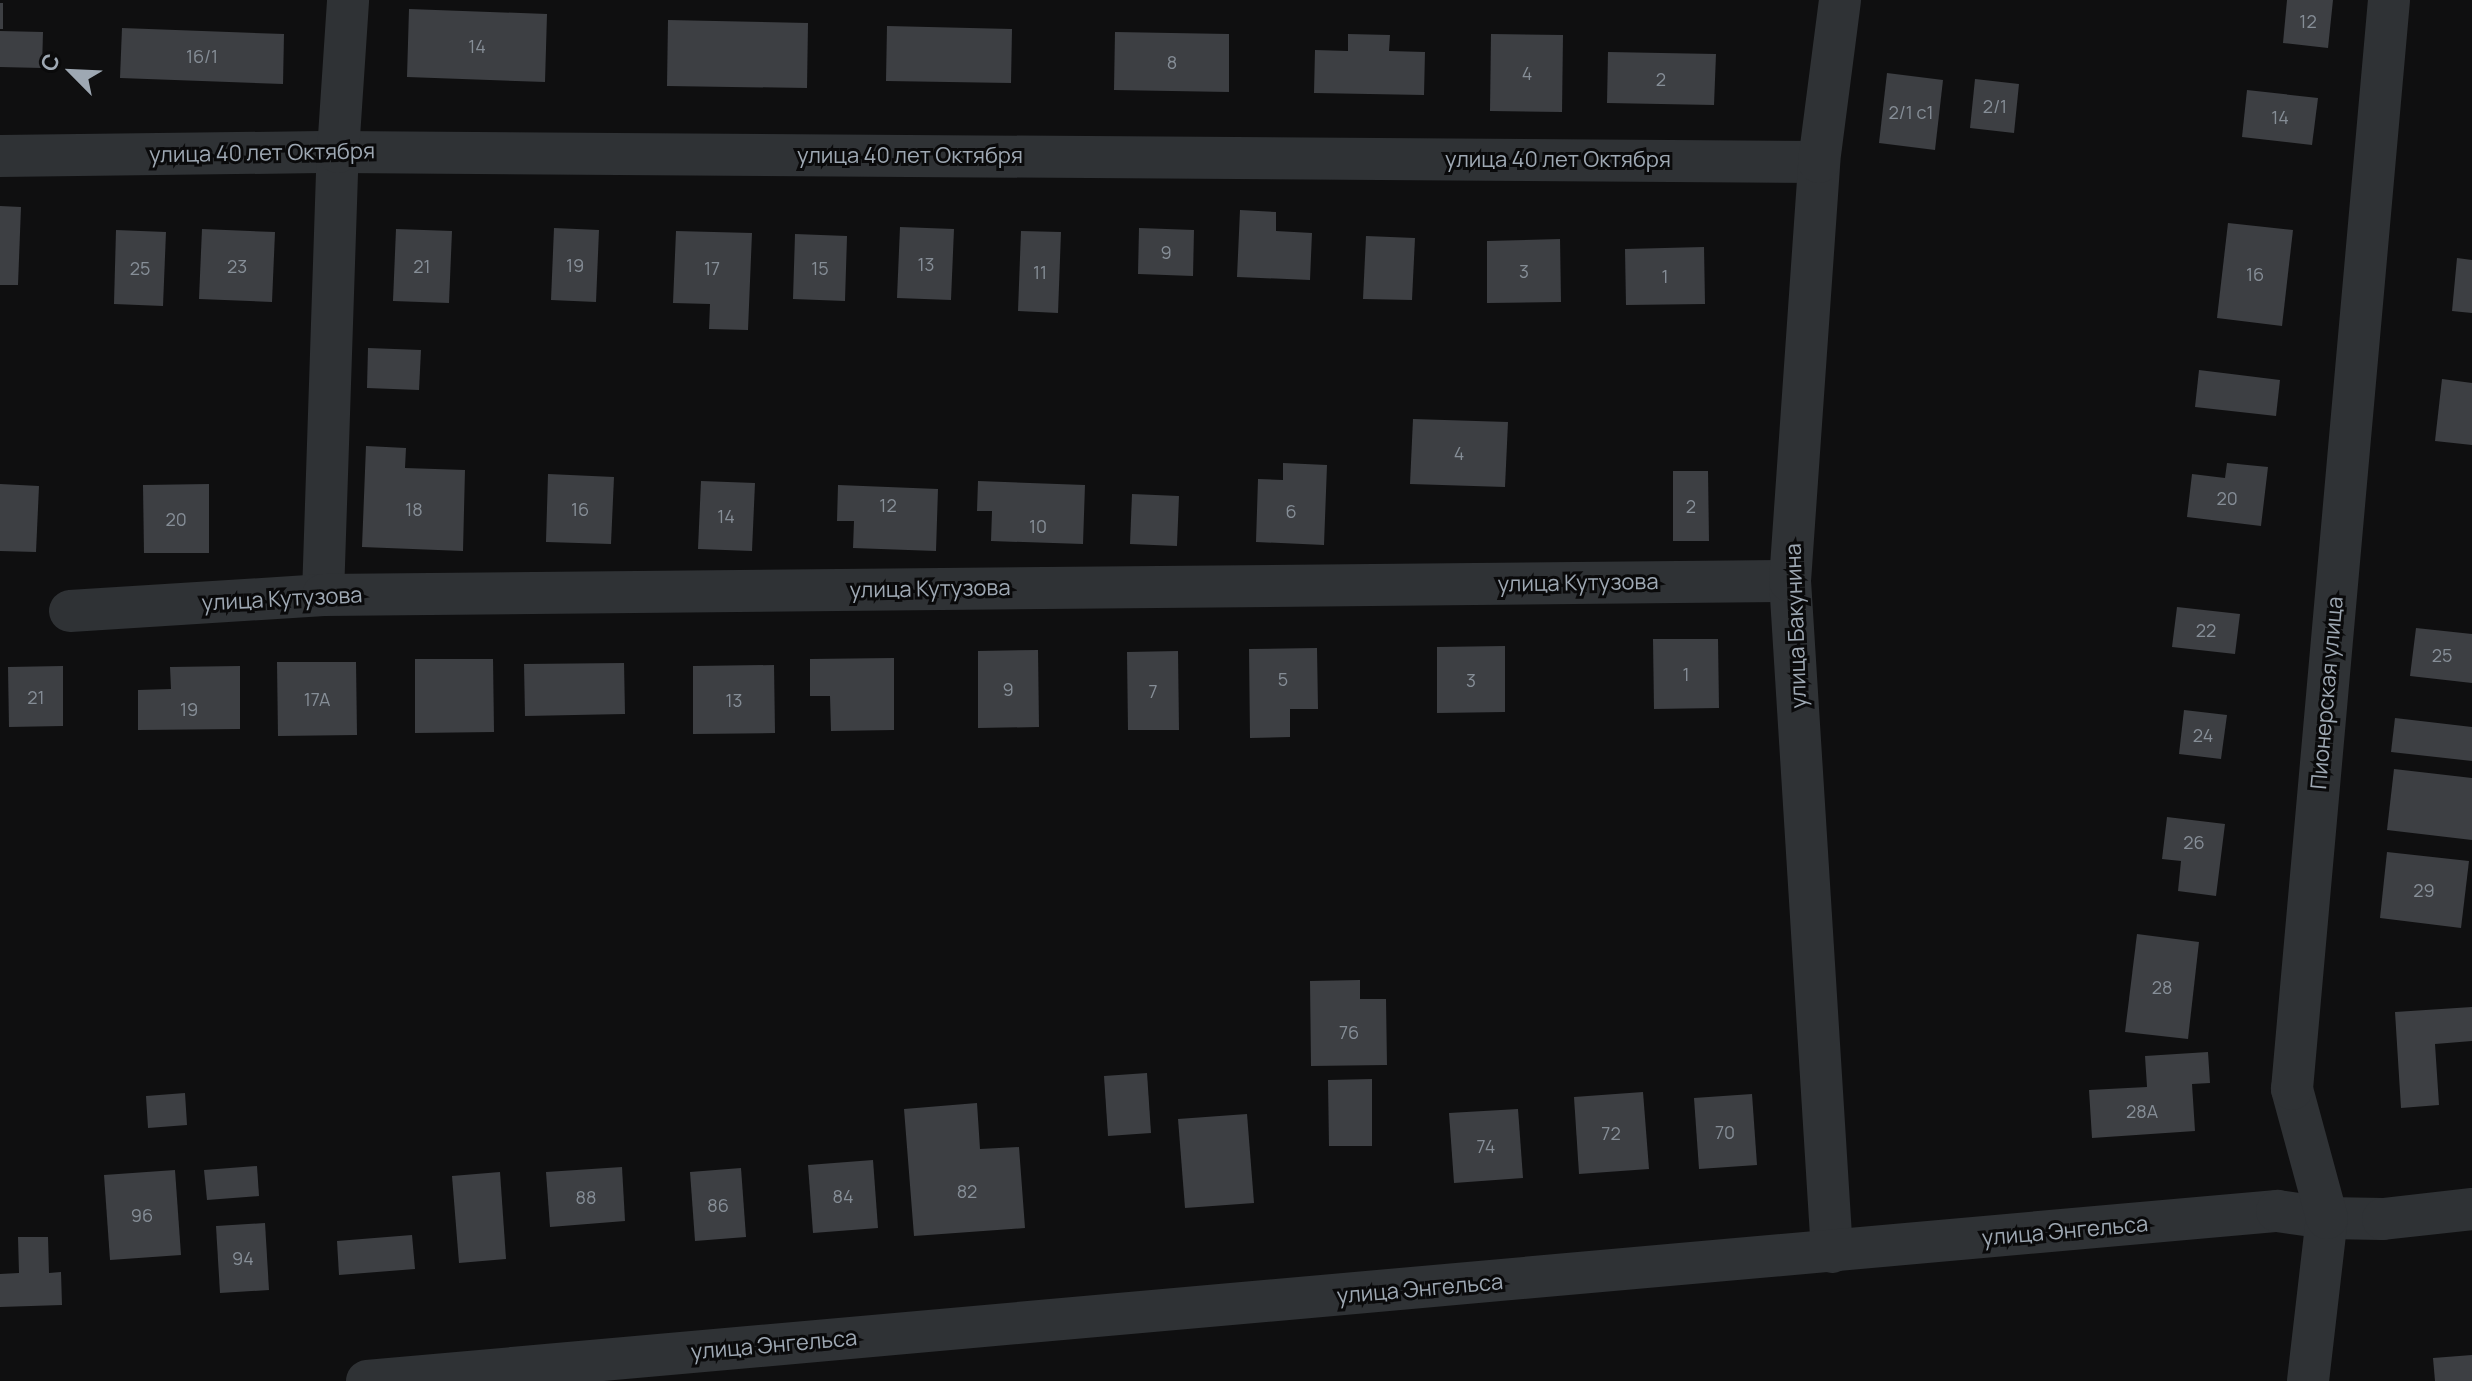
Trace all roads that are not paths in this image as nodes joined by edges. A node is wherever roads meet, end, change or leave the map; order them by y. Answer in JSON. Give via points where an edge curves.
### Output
{"nodes":[{"id":1,"x":348,"y":0,"type":"edge"},
{"id":2,"x":1840,"y":0,"type":"edge"},
{"id":3,"x":2389,"y":0,"type":"edge"},
{"id":4,"x":338,"y":152,"type":"junction"},
{"id":5,"x":0,"y":156,"type":"edge"},
{"id":6,"x":1819,"y":162,"type":"junction"},
{"id":7,"x":1790,"y":581,"type":"junction"},
{"id":8,"x":323,"y":595,"type":"junction"},
{"id":9,"x":70,"y":611,"type":"dead end"},
{"id":10,"x":2472,"y":1209,"type":"edge"},
{"id":11,"x":2327,"y":1218,"type":"junction"},
{"id":12,"x":1832,"y":1252,"type":"junction"},
{"id":13,"x":367,"y":1381,"type":"edge"},
{"id":14,"x":2308,"y":1381,"type":"edge"}],
"edges":[{"from":1,"to":4,"type":"street"},
{"from":2,"to":6,"type":"street","name":"улица Бакунина"},
{"from":3,"to":11,"type":"street","name":"Пионерская улица","via":[[2292,1089]]},
{"from":4,"to":5,"type":"street","name":"улица 40 лет Октября"},
{"from":4,"to":6,"type":"street","name":"улица 40 лет Октября"},
{"from":4,"to":8,"type":"street"},
{"from":6,"to":7,"type":"street","name":"улица Бакунина"},
{"from":7,"to":8,"type":"street","name":"улица Кутузова"},
{"from":7,"to":12,"type":"street","name":"улица Бакунина"},
{"from":8,"to":9,"type":"street","name":"улица Кутузова"},
{"from":10,"to":11,"type":"street","name":"улица Энгельса","via":[[2383,1219]]},
{"from":11,"to":12,"type":"street","name":"улица Энгельса","via":[[2277,1211]]},
{"from":11,"to":14,"type":"street","name":"Пионерская улица"},
{"from":12,"to":13,"type":"street","name":"улица Энгельса"}]}
